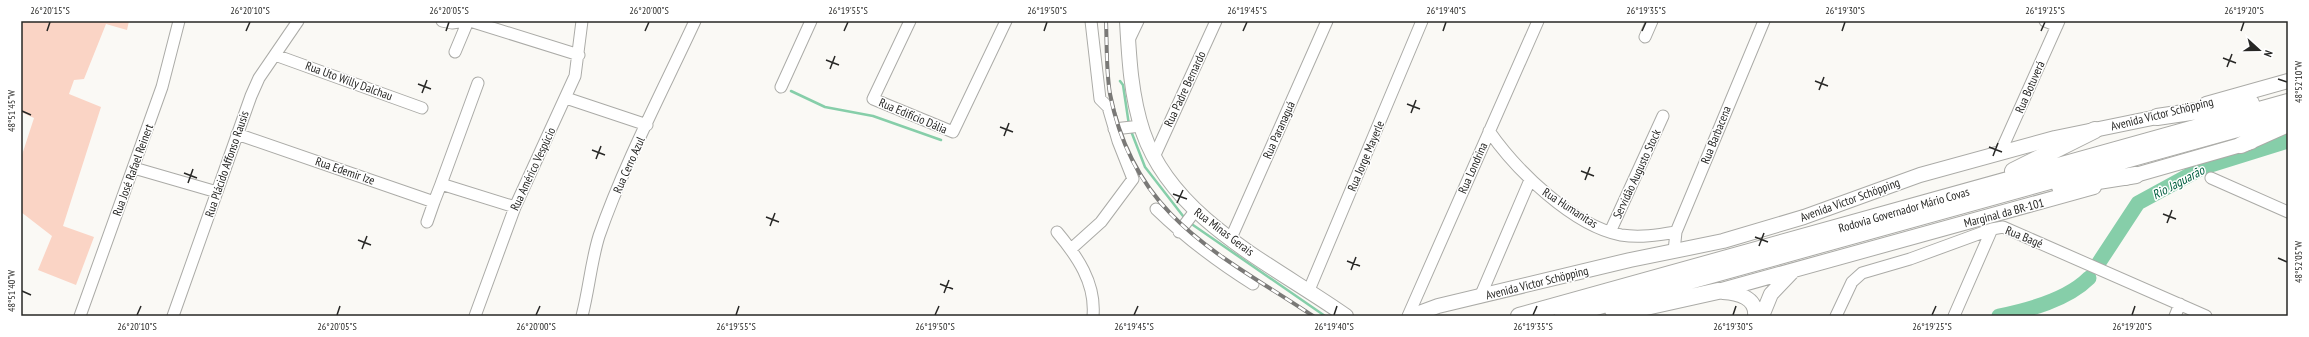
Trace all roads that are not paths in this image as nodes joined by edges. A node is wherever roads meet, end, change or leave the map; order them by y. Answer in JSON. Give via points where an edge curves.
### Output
{"nodes":[{"id":1,"x":179,"y":21,"type":"edge"},
{"id":2,"x":298,"y":21,"type":"edge"},
{"id":3,"x":442,"y":21,"type":"edge"},
{"id":4,"x":468,"y":21,"type":"edge"},
{"id":5,"x":582,"y":21,"type":"edge"},
{"id":6,"x":695,"y":21,"type":"edge"},
{"id":7,"x":811,"y":21,"type":"edge"},
{"id":8,"x":910,"y":21,"type":"edge"},
{"id":9,"x":1006,"y":21,"type":"edge"},
{"id":10,"x":1091,"y":21,"type":"edge"},
{"id":11,"x":1127,"y":21,"type":"edge"},
{"id":12,"x":1138,"y":21,"type":"edge"},
{"id":13,"x":1216,"y":21,"type":"edge"},
{"id":14,"x":1327,"y":21,"type":"edge"},
{"id":15,"x":1422,"y":21,"type":"edge"},
{"id":16,"x":1538,"y":21,"type":"edge"},
{"id":17,"x":1652,"y":21,"type":"edge"},
{"id":18,"x":1764,"y":21,"type":"edge"},
{"id":19,"x":2045,"y":21,"type":"edge"},
{"id":20,"x":2058,"y":23,"type":"edge"},
{"id":21,"x":1644,"y":37,"type":"dead end"},
{"id":22,"x":1128,"y":42,"type":"junction"},
{"id":23,"x":455,"y":52,"type":"dead end"},
{"id":24,"x":579,"y":54,"type":"junction"},
{"id":25,"x":275,"y":55,"type":"junction"},
{"id":26,"x":2288,"y":81,"type":"edge"},
{"id":27,"x":478,"y":83,"type":"dead end"},
{"id":28,"x":781,"y":86,"type":"dead end"},
{"id":29,"x":566,"y":98,"type":"junction"},
{"id":30,"x":2288,"y":98,"type":"edge"},
{"id":31,"x":2288,"y":102,"type":"edge"},
{"id":32,"x":422,"y":108,"type":"dead end"},
{"id":33,"x":2288,"y":115,"type":"edge"},
{"id":34,"x":1663,"y":116,"type":"dead end"},
{"id":35,"x":2157,"y":117,"type":"junction"},
{"id":36,"x":2288,"y":124,"type":"edge"},
{"id":37,"x":647,"y":125,"type":"junction"},
{"id":38,"x":1142,"y":126,"type":"junction"},
{"id":39,"x":1114,"y":129,"type":"junction"},
{"id":40,"x":2095,"y":130,"type":"junction"},
{"id":41,"x":1489,"y":131,"type":"junction"},
{"id":42,"x":2288,"y":131,"type":"edge"},
{"id":43,"x":237,"y":134,"type":"junction"},
{"id":44,"x":2241,"y":145,"type":"junction"},
{"id":45,"x":2000,"y":153,"type":"junction"},
{"id":46,"x":1154,"y":157,"type":"junction"},
{"id":47,"x":134,"y":168,"type":"junction"},
{"id":48,"x":2136,"y":175,"type":"junction"},
{"id":49,"x":2211,"y":178,"type":"dead end"},
{"id":50,"x":1530,"y":180,"type":"junction"},
{"id":51,"x":441,"y":184,"type":"junction"},
{"id":52,"x":217,"y":192,"type":"junction"},
{"id":53,"x":1985,"y":193,"type":"junction"},
{"id":54,"x":434,"y":202,"type":"junction"},
{"id":55,"x":515,"y":207,"type":"junction"},
{"id":56,"x":1156,"y":209,"type":"dead end"},
{"id":57,"x":1195,"y":211,"type":"junction"},
{"id":58,"x":2288,"y":212,"type":"edge"},
{"id":59,"x":427,"y":222,"type":"dead end"},
{"id":60,"x":1992,"y":229,"type":"junction"},
{"id":61,"x":1057,"y":232,"type":"dead end"},
{"id":62,"x":1179,"y":232,"type":"junction"},
{"id":63,"x":1610,"y":232,"type":"junction"},
{"id":64,"x":1676,"y":232,"type":"junction"},
{"id":65,"x":1231,"y":238,"type":"junction"},
{"id":66,"x":1071,"y":249,"type":"junction"},
{"id":67,"x":1674,"y":251,"type":"junction"},
{"id":68,"x":1795,"y":270,"type":"junction"},
{"id":69,"x":1253,"y":284,"type":"dead end"},
{"id":70,"x":1309,"y":290,"type":"junction"},
{"id":71,"x":1718,"y":291,"type":"junction"},
{"id":72,"x":1480,"y":297,"type":"junction"},
{"id":73,"x":2180,"y":304,"type":"junction"},
{"id":74,"x":1568,"y":315,"type":"edge"},
{"id":75,"x":80,"y":316,"type":"edge"},
{"id":76,"x":173,"y":316,"type":"edge"},
{"id":77,"x":475,"y":316,"type":"edge"},
{"id":78,"x":582,"y":316,"type":"edge"},
{"id":79,"x":1093,"y":316,"type":"edge"},
{"id":80,"x":1346,"y":316,"type":"edge"},
{"id":81,"x":1409,"y":316,"type":"edge"},
{"id":82,"x":1519,"y":316,"type":"edge"},
{"id":83,"x":1755,"y":316,"type":"edge"},
{"id":84,"x":1762,"y":316,"type":"edge"},
{"id":85,"x":1836,"y":316,"type":"edge"},
{"id":86,"x":1954,"y":316,"type":"edge"},
{"id":87,"x":2175,"y":316,"type":"edge"},
{"id":88,"x":2206,"y":316,"type":"edge"}],
"edges":[{"from":1,"to":47,"type":"street","name":"Rua José Rafael Reinert","via":[[162,87]]},
{"from":2,"to":25,"type":"street","name":"Rua Plácido Affonso Rausis"},
{"from":3,"to":4,"type":"street"},
{"from":4,"to":23,"type":"street"},
{"from":4,"to":24,"type":"street"},
{"from":5,"to":24,"type":"street","name":"Rua Américo Vespúcio"},
{"from":6,"to":37,"type":"street","name":"Rua Cerro Azul"},
{"from":7,"to":28,"type":"street"},
{"from":8,"to":9,"type":"street","name":"Rua Edifício Dália","via":[[873,99],[953,132]]},
{"from":10,"to":39,"type":"street","via":[[1100,99],[1108,107]]},
{"from":11,"to":22,"type":"main road","name":"Rua Minas Gerais"},
{"from":12,"to":22,"type":"street"},
{"from":13,"to":46,"type":"street","name":"Rua Padre Bernardo"},
{"from":14,"to":65,"type":"street","name":"Rua Paranaguá"},
{"from":15,"to":70,"type":"street","name":"Rua Jorge Mayerle"},
{"from":16,"to":41,"type":"street","name":"Rua Londrina"},
{"from":17,"to":21,"type":"street"},
{"from":18,"to":64,"type":"street","name":"Rua Barbacena"},
{"from":19,"to":20,"type":"street"},
{"from":20,"to":45,"type":"street","name":"Rua Botuverá"},
{"from":22,"to":38,"type":"main road","name":"Rua Minas Gerais","via":[[1132,82]]},
{"from":24,"to":29,"type":"street","name":"Rua Américo Vespúcio","via":[[575,76]]},
{"from":25,"to":32,"type":"street","name":"Rua Uto Willy Dalchau"},
{"from":25,"to":43,"type":"street","name":"Rua Plácido Affonso Rausis","via":[[254,87]]},
{"from":26,"to":35,"type":"main road","name":"Avenida Victor Schöpping"},
{"from":27,"to":51,"type":"street"},
{"from":29,"to":37,"type":"street"},
{"from":29,"to":55,"type":"street","name":"Rua Américo Vespúcio"},
{"from":30,"to":35,"type":"highway"},
{"from":31,"to":53,"type":"highway","name":"Rodovia Governador Mário Covas"},
{"from":33,"to":53,"type":"highway","name":"Rodovia Governador Mário Covas"},
{"from":34,"to":63,"type":"street","name":"Servidão Augusto Stock"},
{"from":35,"to":40,"type":"main road","name":"Avenida Victor Schöpping"},
{"from":36,"to":44,"type":"highway"},
{"from":37,"to":78,"type":"street","name":"Rua Cerro Azul","via":[[600,235],[591,264]]},
{"from":38,"to":39,"type":"street"},
{"from":38,"to":46,"type":"main road","name":"Rua Minas Gerais"},
{"from":39,"to":66,"type":"street","via":[[1133,179],[1101,222]]},
{"from":40,"to":45,"type":"main road","name":"Avenida Victor Schöpping"},
{"from":40,"to":53,"type":"highway"},
{"from":41,"to":50,"type":"street","name":"Rua Humanitas"},
{"from":41,"to":81,"type":"street","name":"Rua Londrina"},
{"from":42,"to":44,"type":"main road","name":"Marginal da BR-101"},
{"from":43,"to":52,"type":"street","name":"Rua Plácido Affonso Rausis"},
{"from":43,"to":54,"type":"street","name":"Rua Edemir Ize"},
{"from":44,"to":48,"type":"main road","name":"Marginal da BR-101"},
{"from":45,"to":67,"type":"main road","name":"Avenida Victor Schöpping","via":[[1920,175],[1780,225]]},
{"from":46,"to":57,"type":"main road","name":"Rua Minas Gerais","via":[[1172,186]]},
{"from":47,"to":52,"type":"street"},
{"from":47,"to":75,"type":"street","name":"Rua José Rafael Reinert"},
{"from":48,"to":53,"type":"highway"},
{"from":48,"to":68,"type":"main road","name":"Marginal da BR-101"},
{"from":49,"to":58,"type":"street"},
{"from":50,"to":63,"type":"street","name":"Rua Humanitas","via":[[1589,222]]},
{"from":50,"to":72,"type":"street"},
{"from":51,"to":54,"type":"street"},
{"from":51,"to":55,"type":"street"},
{"from":52,"to":76,"type":"street","name":"Rua Plácido Affonso Rausis"},
{"from":53,"to":74,"type":"highway","name":"Rodovia Governador Mário Covas"},
{"from":53,"to":82,"type":"highway","name":"Rodovia Governador Mário Covas"},
{"from":54,"to":59,"type":"street"},
{"from":55,"to":77,"type":"street","name":"Rua Américo Vespúcio"},
{"from":56,"to":62,"type":"street"},
{"from":57,"to":62,"type":"street"},
{"from":57,"to":65,"type":"main road","name":"Rua Minas Gerais"},
{"from":60,"to":73,"type":"street","name":"Rua Bagé","via":[[2009,229]]},
{"from":60,"to":85,"type":"street","name":"Rua Bagé","via":[[1910,259],[1862,273],[1852,282]]},
{"from":60,"to":86,"type":"street"},
{"from":61,"to":66,"type":"street"},
{"from":62,"to":69,"type":"street"},
{"from":63,"to":64,"type":"street","name":"Rua Humanitas","via":[[1636,236]]},
{"from":64,"to":67,"type":"street","name":"Rua Barbacena"},
{"from":65,"to":70,"type":"main road","name":"Rua Minas Gerais"},
{"from":66,"to":79,"type":"street","via":[[1086,275],[1094,303]]},
{"from":67,"to":72,"type":"main road","name":"Avenida Victor Schöpping"},
{"from":68,"to":71,"type":"main road","name":"Marginal da BR-101"},
{"from":68,"to":84,"type":"main road","via":[[1772,294]]},
{"from":70,"to":80,"type":"main road","name":"Rua Minas Gerais"},
{"from":71,"to":74,"type":"highway","via":[[1646,307]]},
{"from":71,"to":83,"type":"main road","via":[[1746,297],[1752,302]]},
{"from":72,"to":81,"type":"main road","name":"Avenida Victor Schöpping"},
{"from":73,"to":87,"type":"street"},
{"from":73,"to":88,"type":"street","name":"Rua Bagé"}]}
